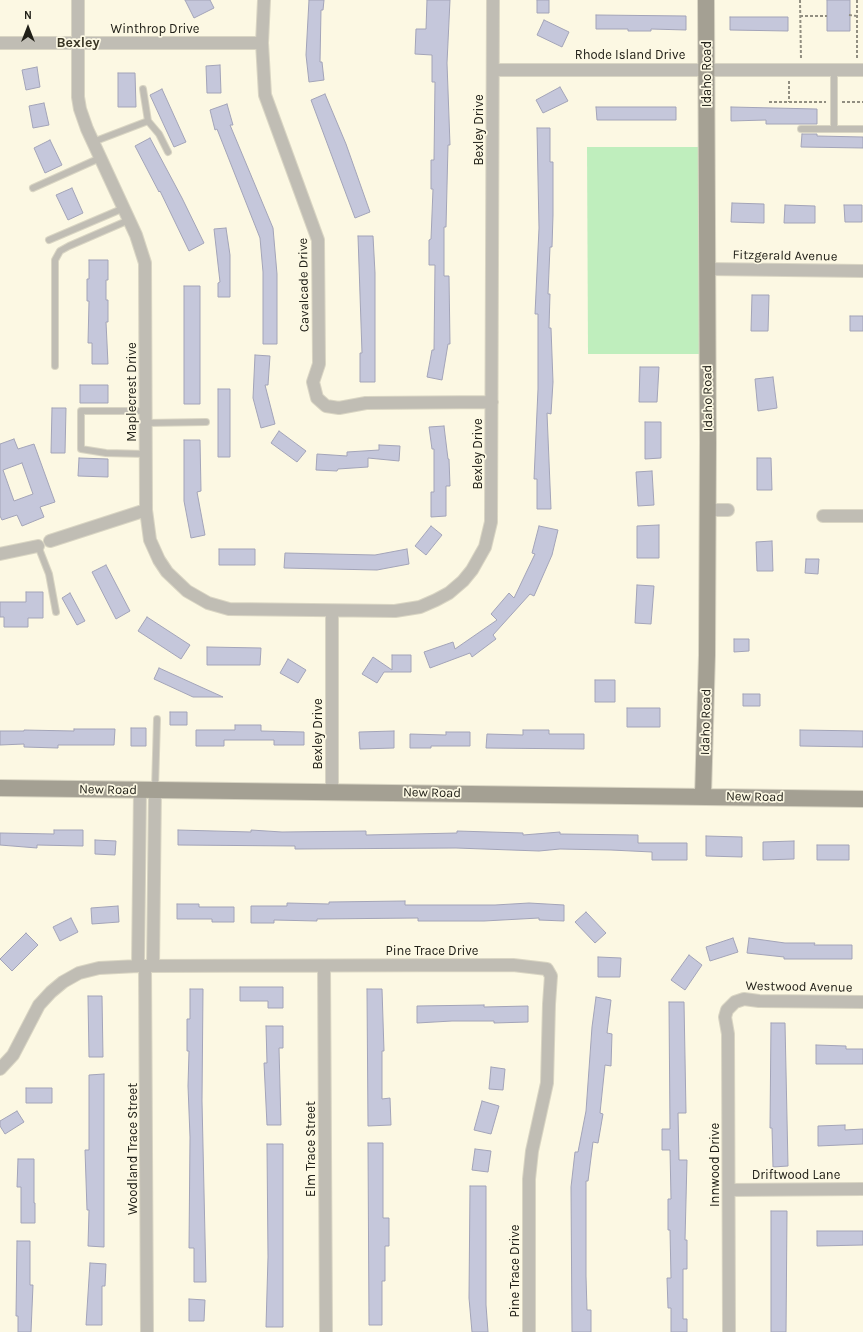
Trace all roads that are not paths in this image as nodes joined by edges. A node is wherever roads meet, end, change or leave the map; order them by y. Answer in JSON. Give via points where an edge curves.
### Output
{"nodes":[{"id":1,"x":78,"y":0,"type":"edge"},
{"id":2,"x":264,"y":0,"type":"edge"},
{"id":3,"x":493,"y":0,"type":"edge"},
{"id":4,"x":706,"y":0,"type":"edge"},
{"id":5,"x":78,"y":42,"type":"junction"},
{"id":6,"x":262,"y":42,"type":"junction"},
{"id":7,"x":0,"y":43,"type":"edge"},
{"id":8,"x":493,"y":70,"type":"junction"},
{"id":9,"x":707,"y":70,"type":"junction"},
{"id":10,"x":834,"y":70,"type":"junction"},
{"id":11,"x":860,"y":70,"type":"edge"},
{"id":12,"x":143,"y":89,"type":"dead end"},
{"id":13,"x":148,"y":121,"type":"junction"},
{"id":14,"x":801,"y":129,"type":"dead end"},
{"id":15,"x":834,"y":129,"type":"junction"},
{"id":16,"x":863,"y":129,"type":"edge"},
{"id":17,"x":93,"y":142,"type":"junction"},
{"id":18,"x":168,"y":152,"type":"dead end"},
{"id":19,"x":100,"y":158,"type":"junction"},
{"id":20,"x":33,"y":188,"type":"dead end"},
{"id":21,"x":124,"y":208,"type":"junction"},
{"id":22,"x":129,"y":220,"type":"junction"},
{"id":23,"x":49,"y":240,"type":"dead end"},
{"id":24,"x":707,"y":269,"type":"junction"},
{"id":25,"x":863,"y":271,"type":"edge"},
{"id":26,"x":55,"y":366,"type":"dead end"},
{"id":27,"x":492,"y":402,"type":"junction"},
{"id":28,"x":146,"y":411,"type":"junction"},
{"id":29,"x":206,"y":422,"type":"dead end"},
{"id":30,"x":146,"y":423,"type":"junction"},
{"id":31,"x":146,"y":454,"type":"junction"},
{"id":32,"x":146,"y":510,"type":"junction"},
{"id":33,"x":707,"y":510,"type":"junction"},
{"id":34,"x":728,"y":510,"type":"dead end"},
{"id":35,"x":823,"y":516,"type":"dead end"},
{"id":36,"x":863,"y":516,"type":"edge"},
{"id":37,"x":50,"y":541,"type":"dead end"},
{"id":38,"x":38,"y":546,"type":"joint"},
{"id":39,"x":0,"y":554,"type":"edge"},
{"id":40,"x":332,"y":611,"type":"junction"},
{"id":41,"x":56,"y":612,"type":"dead end"},
{"id":42,"x":157,"y":719,"type":"dead end"},
{"id":43,"x":0,"y":788,"type":"edge"},
{"id":44,"x":147,"y":790,"type":"junction"},
{"id":45,"x":332,"y":792,"type":"junction"},
{"id":46,"x":703,"y":796,"type":"junction"},
{"id":47,"x":863,"y":799,"type":"edge"},
{"id":48,"x":146,"y":966,"type":"junction"},
{"id":49,"x":324,"y":966,"type":"junction"},
{"id":50,"x":735,"y":1002,"type":"joint"},
{"id":51,"x":863,"y":1002,"type":"edge"},
{"id":52,"x":0,"y":1068,"type":"edge"},
{"id":53,"x":863,"y":1189,"type":"edge"},
{"id":54,"x":729,"y":1190,"type":"junction"},
{"id":55,"x":147,"y":1332,"type":"edge"},
{"id":56,"x":326,"y":1332,"type":"edge"},
{"id":57,"x":529,"y":1332,"type":"edge"},
{"id":58,"x":729,"y":1332,"type":"edge"}],
"edges":[{"from":1,"to":5,"type":"street","name":"Maplecrest Drive"},
{"from":2,"to":6,"type":"street","name":"Cavalcade Drive"},
{"from":3,"to":8,"type":"street","name":"Bexley Drive"},
{"from":4,"to":9,"type":"street","name":"Idaho Road"},
{"from":5,"to":6,"type":"street","name":"Winthrop Drive"},
{"from":5,"to":7,"type":"street","name":"Winthrop Drive"},
{"from":5,"to":17,"type":"street","name":"Maplecrest Drive","via":[[80,109]]},
{"from":6,"to":27,"type":"street","name":"Cavalcade Drive","via":[[264,87],[268,103],[318,240],[319,364],[313,382],[317,398],[326,406],[339,408],[366,403]]},
{"from":8,"to":9,"type":"street","name":"Rhode Island Drive"},
{"from":8,"to":27,"type":"street","name":"Bexley Drive"},
{"from":9,"to":10,"type":"street","name":"Rhode Island Drive"},
{"from":9,"to":24,"type":"street","name":"Idaho Road"},
{"from":10,"to":11,"type":"street","name":"Rhode Island Drive"},
{"from":10,"to":15,"type":"lane"},
{"from":12,"to":13,"type":"lane"},
{"from":13,"to":17,"type":"lane"},
{"from":13,"to":18,"type":"lane","via":[[159,134]]},
{"from":14,"to":15,"type":"lane"},
{"from":15,"to":16,"type":"lane"},
{"from":17,"to":19,"type":"street","name":"Maplecrest Drive"},
{"from":19,"to":20,"type":"lane"},
{"from":19,"to":21,"type":"street","name":"Maplecrest Drive"},
{"from":21,"to":22,"type":"street","name":"Maplecrest Drive"},
{"from":21,"to":23,"type":"lane"},
{"from":22,"to":26,"type":"lane","via":[[69,246],[60,251],[55,260]]},
{"from":22,"to":28,"type":"street","name":"Maplecrest Drive","via":[[145,263]]},
{"from":24,"to":25,"type":"street","name":"Fitzgerald Avenue"},
{"from":24,"to":33,"type":"street","name":"Idaho Road"},
{"from":27,"to":40,"type":"street","name":"Bexley Drive","via":[[491,522],[485,547],[472,570],[449,592],[420,607],[395,611]]},
{"from":28,"to":30,"type":"street","name":"Maplecrest Drive"},
{"from":28,"to":31,"type":"lane","via":[[81,412],[81,449],[106,453]]},
{"from":29,"to":30,"type":"lane"},
{"from":30,"to":31,"type":"street","name":"Maplecrest Drive"},
{"from":31,"to":32,"type":"street","name":"Maplecrest Drive"},
{"from":32,"to":37,"type":"street"},
{"from":32,"to":40,"type":"street","name":"Maplecrest Drive","via":[[150,540],[159,560],[176,582],[199,599],[238,611]]},
{"from":33,"to":34,"type":"street"},
{"from":33,"to":46,"type":"street","name":"Idaho Road","via":[[707,655]]},
{"from":35,"to":36,"type":"street"},
{"from":38,"to":39,"type":"street"},
{"from":38,"to":41,"type":"lane","via":[[49,574]]},
{"from":40,"to":45,"type":"street","name":"Bexley Drive"},
{"from":42,"to":44,"type":"lane"},
{"from":43,"to":44,"type":"street","name":"New Road"},
{"from":44,"to":45,"type":"street","name":"New Road"},
{"from":44,"to":48,"type":"street","name":"Woodland Trace Street"},
{"from":45,"to":46,"type":"street","name":"New Road"},
{"from":46,"to":47,"type":"street","name":"New Road"},
{"from":48,"to":49,"type":"street","name":"Pine Trace Drive"},
{"from":48,"to":52,"type":"street","name":"Pine Trace Drive","via":[[99,968],[80,973],[63,982],[39,1005],[18,1047]]},
{"from":48,"to":55,"type":"street","name":"Woodland Trace Street"},
{"from":49,"to":56,"type":"street","name":"Elm Trace Street"},
{"from":49,"to":57,"type":"street","name":"Pine Trace Drive","via":[[513,965],[543,968],[550,972],[547,1083],[532,1151],[529,1178]]},
{"from":50,"to":51,"type":"street","name":"Westwood Avenue","via":[[750,999]]},
{"from":50,"to":54,"type":"street","name":"Innwood Drive","via":[[727,1010],[725,1017],[728,1034]]},
{"from":53,"to":54,"type":"street","name":"Driftwood Lane"},
{"from":54,"to":58,"type":"street","name":"Innwood Drive"}]}
